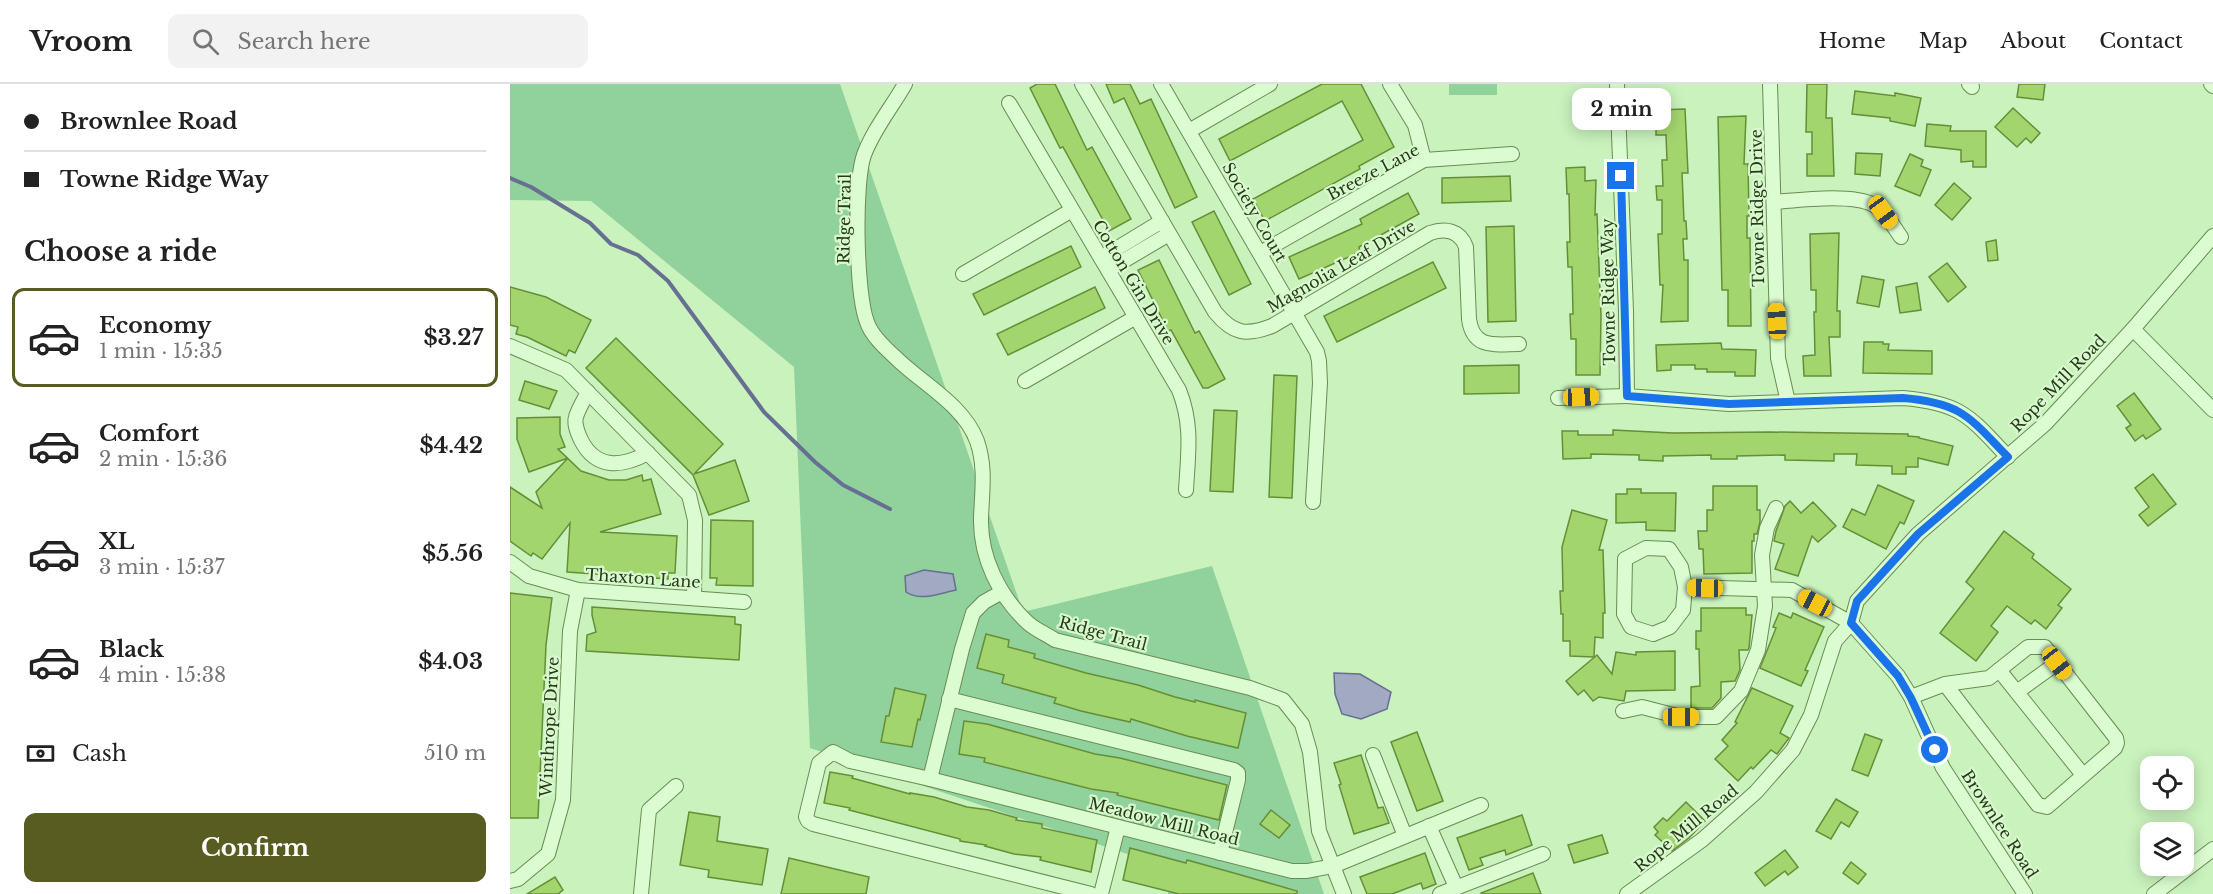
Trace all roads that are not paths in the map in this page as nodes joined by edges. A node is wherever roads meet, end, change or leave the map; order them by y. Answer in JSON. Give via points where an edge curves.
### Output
{"nodes":[{"id":1,"x":905,"y":84,"type":"edge"},
{"id":2,"x":1082,"y":84,"type":"edge"},
{"id":3,"x":1161,"y":84,"type":"edge"},
{"id":4,"x":1270,"y":84,"type":"edge"},
{"id":5,"x":1390,"y":84,"type":"edge"},
{"id":6,"x":1617,"y":84,"type":"edge"},
{"id":7,"x":1770,"y":84,"type":"edge"},
{"id":8,"x":1009,"y":103,"type":"dead end"},
{"id":9,"x":1189,"y":131,"type":"junction"},
{"id":10,"x":1512,"y":154,"type":"dead end"},
{"id":11,"x":1424,"y":160,"type":"junction"},
{"id":12,"x":1774,"y":202,"type":"junction"},
{"id":13,"x":1072,"y":210,"type":"junction"},
{"id":14,"x":1165,"y":228,"type":"junction"},
{"id":15,"x":2213,"y":236,"type":"edge"},
{"id":16,"x":1901,"y":237,"type":"dead end"},
{"id":17,"x":1260,"y":254,"type":"junction"},
{"id":18,"x":1104,"y":264,"type":"junction"},
{"id":19,"x":963,"y":274,"type":"dead end"},
{"id":20,"x":1295,"y":313,"type":"junction"},
{"id":21,"x":1136,"y":317,"type":"junction"},
{"id":22,"x":2133,"y":329,"type":"junction"},
{"id":23,"x":1519,"y":344,"type":"dead end"},
{"id":24,"x":510,"y":346,"type":"edge"},
{"id":25,"x":1024,"y":381,"type":"dead end"},
{"id":26,"x":588,"y":392,"type":"junction"},
{"id":27,"x":1627,"y":396,"type":"junction"},
{"id":28,"x":1558,"y":398,"type":"dead end"},
{"id":29,"x":1788,"y":402,"type":"junction"},
{"id":30,"x":2213,"y":410,"type":"edge"},
{"id":31,"x":648,"y":453,"type":"junction"},
{"id":32,"x":2008,"y":457,"type":"junction"},
{"id":33,"x":1186,"y":490,"type":"dead end"},
{"id":34,"x":1313,"y":502,"type":"dead end"},
{"id":35,"x":1776,"y":508,"type":"dead end"},
{"id":36,"x":510,"y":562,"type":"edge"},
{"id":37,"x":1685,"y":587,"type":"junction"},
{"id":38,"x":1764,"y":589,"type":"junction"},
{"id":39,"x":578,"y":590,"type":"junction"},
{"id":40,"x":1002,"y":592,"type":"junction"},
{"id":41,"x":694,"y":598,"type":"junction"},
{"id":42,"x":744,"y":602,"type":"dead end"},
{"id":43,"x":1851,"y":623,"type":"junction"},
{"id":44,"x":2057,"y":663,"type":"junction"},
{"id":45,"x":1999,"y":670,"type":"junction"},
{"id":46,"x":1945,"y":684,"type":"junction"},
{"id":47,"x":2017,"y":692,"type":"junction"},
{"id":48,"x":1911,"y":698,"type":"junction"},
{"id":49,"x":949,"y":699,"type":"junction"},
{"id":50,"x":1623,"y":711,"type":"dead end"},
{"id":51,"x":1373,"y":755,"type":"dead end"},
{"id":52,"x":2084,"y":775,"type":"junction"},
{"id":53,"x":930,"y":778,"type":"junction"},
{"id":54,"x":676,"y":786,"type":"dead end"},
{"id":55,"x":1481,"y":805,"type":"dead end"},
{"id":56,"x":1429,"y":826,"type":"junction"},
{"id":57,"x":1118,"y":827,"type":"junction"},
{"id":58,"x":1405,"y":836,"type":"junction"},
{"id":59,"x":2213,"y":849,"type":"edge"},
{"id":60,"x":1220,"y":853,"type":"junction"},
{"id":61,"x":1543,"y":854,"type":"dead end"},
{"id":62,"x":1333,"y":866,"type":"junction"},
{"id":63,"x":510,"y":881,"type":"edge"},
{"id":64,"x":1456,"y":887,"type":"junction"},
{"id":65,"x":1630,"y":893,"type":"edge"},
{"id":66,"x":640,"y":894,"type":"edge"},
{"id":67,"x":1091,"y":894,"type":"edge"},
{"id":68,"x":1101,"y":894,"type":"edge"},
{"id":69,"x":1344,"y":894,"type":"edge"},
{"id":70,"x":1440,"y":894,"type":"edge"},
{"id":71,"x":2025,"y":894,"type":"edge"},
{"id":72,"x":2154,"y":894,"type":"edge"}],
"edges":[{"from":1,"to":40,"type":"street","name":"Ridge Trail","via":[[874,134],[862,162],[858,224],[862,306],[867,324],[877,338],[962,416],[975,438],[983,467],[982,533],[991,571]]},
{"from":2,"to":14,"type":"street","name":"Magnolia Leaf Drive"},
{"from":3,"to":9,"type":"street","name":"Society Court"},
{"from":4,"to":9,"type":"street"},
{"from":5,"to":11,"type":"street","via":[[1415,125]]},
{"from":6,"to":27,"type":"street","name":"Towne Ridge Way"},
{"from":7,"to":12,"type":"street","name":"Towne Ridge Drive"},
{"from":8,"to":13,"type":"street","name":"Cotton Gin Drive"},
{"from":9,"to":17,"type":"street","name":"Society Court"},
{"from":10,"to":11,"type":"street","name":"Breeze Lane"},
{"from":11,"to":17,"type":"street","name":"Breeze Lane"},
{"from":12,"to":16,"type":"street","via":[[1863,201],[1883,212]]},
{"from":12,"to":29,"type":"street","name":"Towne Ridge Drive","via":[[1778,358]]},
{"from":13,"to":18,"type":"street","name":"Cotton Gin Drive"},
{"from":13,"to":19,"type":"street"},
{"from":14,"to":18,"type":"street"},
{"from":14,"to":20,"type":"street","name":"Magnolia Leaf Drive","via":[[1224,323],[1250,332],[1272,326]]},
{"from":15,"to":22,"type":"street","name":"Rope Mill Road"},
{"from":17,"to":20,"type":"street","name":"Society Court"},
{"from":18,"to":21,"type":"street","name":"Cotton Gin Drive"},
{"from":20,"to":23,"type":"street","name":"Magnolia Leaf Drive","via":[[1430,233],[1450,231],[1463,238],[1466,247],[1470,329],[1481,342]]},
{"from":20,"to":34,"type":"street","name":"Society Court","via":[[1317,352],[1320,372]]},
{"from":21,"to":25,"type":"street"},
{"from":21,"to":33,"type":"street","name":"Cotton Gin Drive","via":[[1185,405],[1189,427]]},
{"from":22,"to":30,"type":"street"},
{"from":22,"to":32,"type":"street","name":"Rope Mill Road","via":[[2045,424]]},
{"from":24,"to":26,"type":"street","via":[[566,370]]},
{"from":26,"to":31,"type":"street"},
{"from":26,"to":31,"type":"street","via":[[575,419],[580,438],[591,455],[608,463],[630,463]]},
{"from":27,"to":28,"type":"street"},
{"from":27,"to":29,"type":"street","via":[[1729,404]]},
{"from":29,"to":32,"type":"street","via":[[1903,398],[1942,403],[1959,410]]},
{"from":31,"to":41,"type":"street","via":[[689,495],[695,520]]},
{"from":32,"to":43,"type":"street","name":"Rope Mill Road","via":[[1918,534],[1857,601]]},
{"from":35,"to":38,"type":"street","via":[[1762,555]]},
{"from":36,"to":39,"type":"street","name":"Thaxton Lane","via":[[529,576]]},
{"from":37,"to":37,"type":"street","via":[[1681,567],[1669,549],[1646,548],[1625,559],[1623,614],[1631,627],[1653,634],[1670,627],[1683,610]]},
{"from":37,"to":38,"type":"street","name":"Brownlee Road"},
{"from":38,"to":43,"type":"street","name":"Brownlee Road","via":[[1792,590]]},
{"from":38,"to":50,"type":"street","via":[[1758,650],[1741,691],[1716,717],[1681,717],[1642,707]]},
{"from":39,"to":41,"type":"street","name":"Thaxton Lane"},
{"from":39,"to":63,"type":"street","name":"Winthrope Drive","via":[[570,632],[563,800],[548,854],[518,879]]},
{"from":40,"to":49,"type":"street","via":[[973,613]]},
{"from":40,"to":62,"type":"street","name":"Ridge Trail","via":[[1029,624],[1055,640],[1250,688],[1283,700],[1302,724],[1310,752],[1319,831]]},
{"from":41,"to":42,"type":"street","name":"Thaxton Lane"},
{"from":43,"to":48,"type":"street","name":"Brownlee Road","via":[[1888,662]]},
{"from":43,"to":65,"type":"street","name":"Rope Mill Road","via":[[1835,641],[1811,715],[1793,750],[1747,800],[1702,840]]},
{"from":44,"to":45,"type":"street","via":[[2045,647],[2028,647]]},
{"from":44,"to":47,"type":"street"},
{"from":44,"to":52,"type":"street","via":[[2118,743]]},
{"from":45,"to":46,"type":"street","via":[[1989,678]]},
{"from":45,"to":47,"type":"street"},
{"from":46,"to":48,"type":"street"},
{"from":46,"to":52,"type":"street","via":[[2038,805],[2047,807]]},
{"from":47,"to":52,"type":"street"},
{"from":48,"to":71,"type":"street","name":"Brownlee Road","via":[[1943,768]]},
{"from":49,"to":53,"type":"street"},
{"from":49,"to":60,"type":"street","via":[[1234,770],[1239,780]]},
{"from":51,"to":58,"type":"street"},
{"from":53,"to":57,"type":"street","name":"Meadow Mill Road"},
{"from":53,"to":67,"type":"street","name":"Meadow Mill Road","via":[[850,760],[833,752],[819,763],[806,817],[808,821],[886,843]]},
{"from":54,"to":66,"type":"street","via":[[649,810]]},
{"from":55,"to":56,"type":"street","name":"Meadow Mill Road"},
{"from":56,"to":58,"type":"street","name":"Meadow Mill Road"},
{"from":56,"to":64,"type":"street"},
{"from":57,"to":60,"type":"street","name":"Meadow Mill Road"},
{"from":57,"to":68,"type":"street"},
{"from":58,"to":62,"type":"street","name":"Meadow Mill Road"},
{"from":59,"to":72,"type":"street"},
{"from":60,"to":62,"type":"street","name":"Meadow Mill Road","via":[[1292,871]]},
{"from":61,"to":64,"type":"street"},
{"from":62,"to":69,"type":"street","name":"Ridge Trail"},
{"from":64,"to":70,"type":"street"}]}
